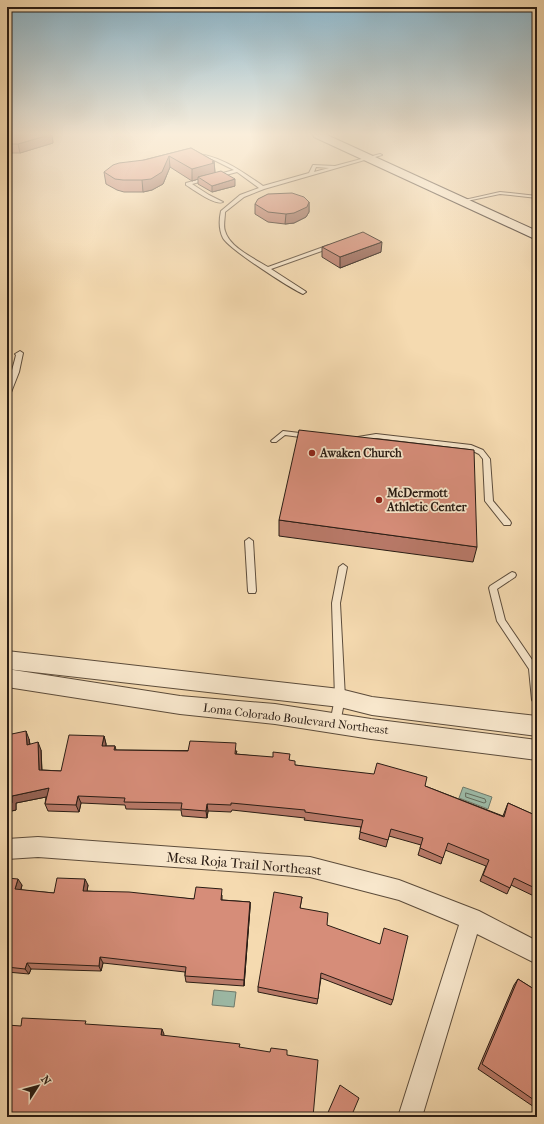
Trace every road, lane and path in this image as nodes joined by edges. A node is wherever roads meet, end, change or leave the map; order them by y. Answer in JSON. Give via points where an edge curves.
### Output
{"nodes":[{"id":1,"x":193,"y":187,"type":"edge"},
{"id":2,"x":435,"y":187,"type":"edge"},
{"id":3,"x":449,"y":187,"type":"edge"},
{"id":4,"x":262,"y":188,"type":"edge"},
{"id":5,"x":537,"y":197,"type":"edge"},
{"id":6,"x":475,"y":198,"type":"junction"},
{"id":7,"x":462,"y":201,"type":"junction"},
{"id":8,"x":221,"y":202,"type":"dead end"},
{"id":9,"x":537,"y":226,"type":"edge"},
{"id":10,"x":537,"y":236,"type":"edge"},
{"id":11,"x":337,"y":244,"type":"edge"},
{"id":12,"x":267,"y":269,"type":"junction"},
{"id":13,"x":303,"y":292,"type":"dead end"},
{"id":14,"x":18,"y":354,"type":"dead end"},
{"id":15,"x":16,"y":372,"type":"junction"},
{"id":16,"x":7,"y":373,"type":"edge"},
{"id":17,"x":7,"y":394,"type":"edge"},
{"id":18,"x":314,"y":436,"type":"edge"},
{"id":19,"x":353,"y":440,"type":"edge"},
{"id":20,"x":274,"y":441,"type":"dead end"},
{"id":21,"x":507,"y":523,"type":"dead end"},
{"id":22,"x":249,"y":541,"type":"dead end"},
{"id":23,"x":343,"y":567,"type":"dead end"},
{"id":24,"x":512,"y":575,"type":"dead end"},
{"id":25,"x":252,"y":591,"type":"dead end"},
{"id":26,"x":7,"y":660,"type":"edge"},
{"id":27,"x":7,"y":678,"type":"edge"},
{"id":28,"x":340,"y":698,"type":"junction"},
{"id":29,"x":537,"y":700,"type":"edge"},
{"id":30,"x":335,"y":724,"type":"junction"},
{"id":31,"x":537,"y":726,"type":"edge"},
{"id":32,"x":537,"y":750,"type":"edge"},
{"id":33,"x":7,"y":849,"type":"edge"},
{"id":34,"x":471,"y":919,"type":"junction"},
{"id":35,"x":537,"y":953,"type":"edge"},
{"id":36,"x":410,"y":1117,"type":"edge"}],
"edges":[{"from":1,"to":8,"type":"lane"},
{"from":2,"to":7,"type":"main road"},
{"from":3,"to":6,"type":"main road"},
{"from":4,"to":12,"type":"lane","via":[[242,196],[223,212],[222,230],[226,239],[239,251]]},
{"from":5,"to":6,"type":"lane","via":[[503,193]]},
{"from":6,"to":7,"type":"lane"},
{"from":6,"to":9,"type":"main road"},
{"from":7,"to":10,"type":"main road"},
{"from":11,"to":12,"type":"lane"},
{"from":12,"to":13,"type":"lane"},
{"from":14,"to":15,"type":"lane","via":[[20,353]]},
{"from":15,"to":16,"type":"lane"},
{"from":15,"to":17,"type":"lane"},
{"from":18,"to":20,"type":"lane","via":[[283,433]]},
{"from":19,"to":21,"type":"lane","via":[[376,436],[471,447],[481,452],[486,459],[489,501]]},
{"from":22,"to":25,"type":"lane"},
{"from":23,"to":28,"type":"lane","via":[[336,603]]},
{"from":24,"to":29,"type":"lane","via":[[493,588],[501,620],[533,668]]},
{"from":26,"to":28,"type":"street","name":"Loma Colorado Boulevard Northeast"},
{"from":27,"to":30,"type":"street","name":"Loma Colorado Boulevard Northeast","via":[[180,705],[275,714]]},
{"from":28,"to":30,"type":"lane"},
{"from":28,"to":31,"type":"street","name":"Loma Colorado Boulevard Northeast","via":[[387,708]]},
{"from":30,"to":32,"type":"street","name":"Loma Colorado Boulevard Northeast"},
{"from":33,"to":34,"type":"street","name":"Mesa Roja Trail Northeast","via":[[38,847],[310,867],[399,890]]},
{"from":34,"to":35,"type":"street","name":"Mesa Roja Trail Northeast"},
{"from":34,"to":36,"type":"street"}]}
